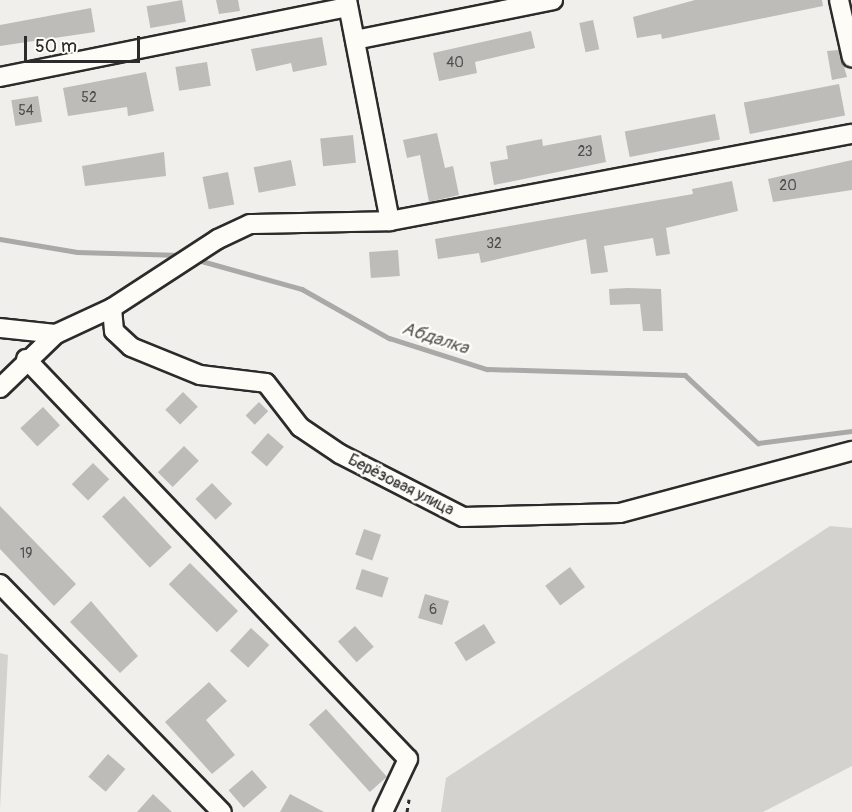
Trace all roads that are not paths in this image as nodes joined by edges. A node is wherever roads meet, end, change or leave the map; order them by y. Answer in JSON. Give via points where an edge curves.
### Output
{"nodes":[{"id":1,"x":553,"y":0,"type":"edge"},
{"id":2,"x":839,"y":0,"type":"edge"},
{"id":3,"x":348,"y":4,"type":"edge"},
{"id":4,"x":355,"y":40,"type":"junction"},
{"id":5,"x":852,"y":58,"type":"edge"},
{"id":6,"x":0,"y":77,"type":"edge"},
{"id":7,"x":852,"y":134,"type":"edge"},
{"id":8,"x":390,"y":221,"type":"junction"},
{"id":9,"x":112,"y":308,"type":"junction"},
{"id":10,"x":0,"y":328,"type":"edge"},
{"id":11,"x":56,"y":334,"type":"junction"},
{"id":12,"x":26,"y":359,"type":"junction"},
{"id":13,"x":0,"y":388,"type":"edge"},
{"id":14,"x":852,"y":452,"type":"edge"},
{"id":15,"x":0,"y":584,"type":"edge"},
{"id":16,"x":222,"y":812,"type":"edge"},
{"id":17,"x":383,"y":812,"type":"edge"}],
"edges":[{"from":1,"to":4,"type":"street"},
{"from":2,"to":5,"type":"street"},
{"from":3,"to":4,"type":"street"},
{"from":3,"to":6,"type":"street"},
{"from":4,"to":8,"type":"street"},
{"from":7,"to":8,"type":"street"},
{"from":8,"to":9,"type":"street","via":[[280,220],[218,238]]},
{"from":9,"to":11,"type":"street"},
{"from":9,"to":14,"type":"street","name":"Берёзовая улица","via":[[114,331],[131,347],[200,375],[266,383],[300,427],[463,517],[620,513]]},
{"from":10,"to":11,"type":"street"},
{"from":11,"to":12,"type":"street"},
{"from":12,"to":13,"type":"street"},
{"from":12,"to":17,"type":"street","via":[[408,759]]},
{"from":15,"to":16,"type":"street"}]}
